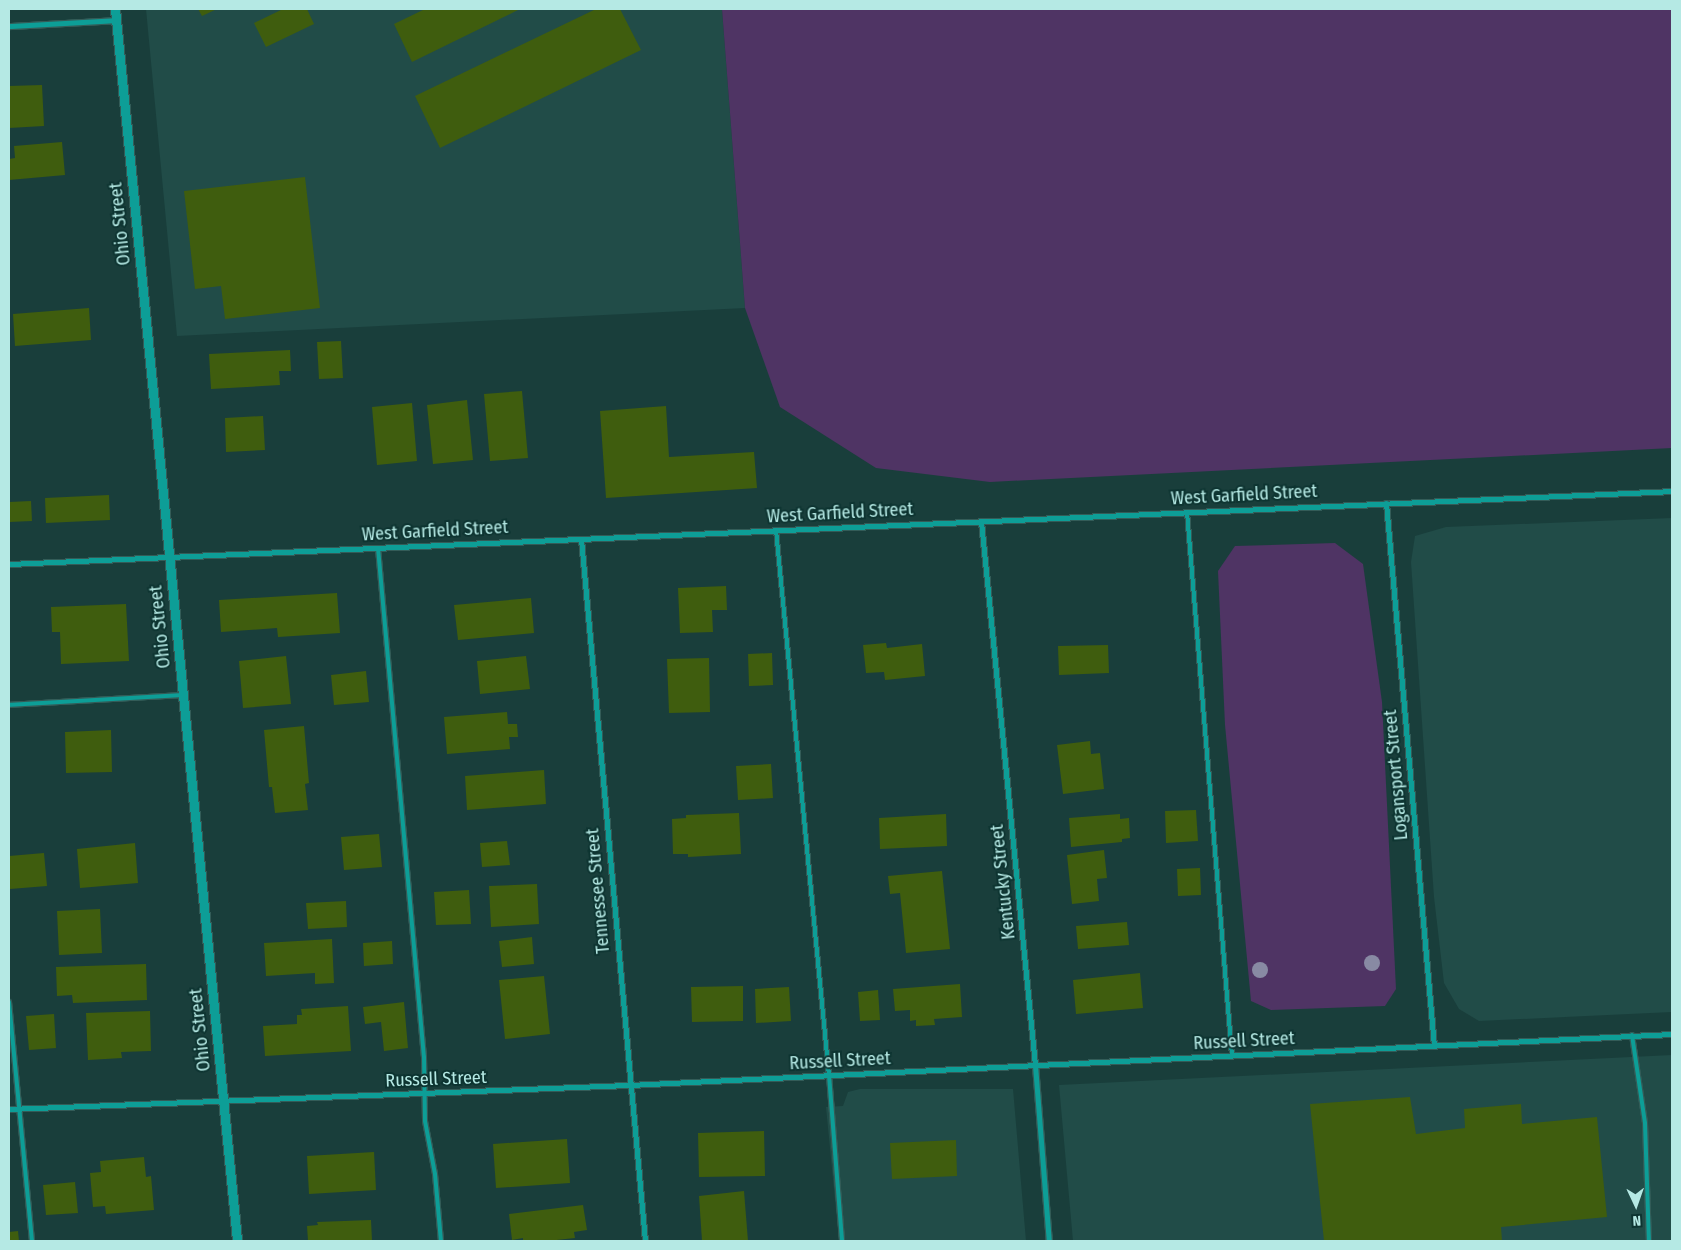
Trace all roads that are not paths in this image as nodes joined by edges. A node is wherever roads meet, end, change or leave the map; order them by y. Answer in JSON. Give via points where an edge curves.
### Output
{"nodes":[{"id":1,"x":115,"y":9,"type":"edge"},
{"id":2,"x":116,"y":20,"type":"junction"},
{"id":3,"x":9,"y":26,"type":"edge"},
{"id":4,"x":1672,"y":490,"type":"edge"},
{"id":5,"x":1386,"y":503,"type":"junction"},
{"id":6,"x":1187,"y":512,"type":"junction"},
{"id":7,"x":981,"y":521,"type":"junction"},
{"id":8,"x":776,"y":530,"type":"junction"},
{"id":9,"x":582,"y":539,"type":"junction"},
{"id":10,"x":378,"y":548,"type":"junction"},
{"id":11,"x":170,"y":557,"type":"junction"},
{"id":12,"x":9,"y":564,"type":"edge"},
{"id":13,"x":184,"y":695,"type":"junction"},
{"id":14,"x":9,"y":705,"type":"edge"},
{"id":15,"x":9,"y":1002,"type":"edge"},
{"id":16,"x":1672,"y":1034,"type":"edge"},
{"id":17,"x":1632,"y":1035,"type":"junction"},
{"id":18,"x":1434,"y":1046,"type":"junction"},
{"id":19,"x":1232,"y":1056,"type":"junction"},
{"id":20,"x":1035,"y":1065,"type":"junction"},
{"id":21,"x":829,"y":1075,"type":"junction"},
{"id":22,"x":629,"y":1085,"type":"junction"},
{"id":23,"x":423,"y":1093,"type":"junction"},
{"id":24,"x":223,"y":1101,"type":"junction"},
{"id":25,"x":20,"y":1108,"type":"junction"},
{"id":26,"x":9,"y":1109,"type":"edge"},
{"id":27,"x":32,"y":1241,"type":"edge"},
{"id":28,"x":237,"y":1241,"type":"edge"},
{"id":29,"x":441,"y":1241,"type":"edge"},
{"id":30,"x":644,"y":1241,"type":"edge"},
{"id":31,"x":842,"y":1241,"type":"edge"},
{"id":32,"x":1049,"y":1241,"type":"edge"},
{"id":33,"x":1649,"y":1241,"type":"edge"}],
"edges":[{"from":1,"to":2,"type":"street","name":"Ohio Street"},
{"from":2,"to":3,"type":"street"},
{"from":2,"to":11,"type":"street","name":"Ohio Street"},
{"from":4,"to":5,"type":"street","name":"West Garfield Street"},
{"from":5,"to":6,"type":"street","name":"West Garfield Street"},
{"from":5,"to":18,"type":"street","name":"Logansport Street"},
{"from":6,"to":7,"type":"street","name":"West Garfield Street"},
{"from":6,"to":19,"type":"lane"},
{"from":7,"to":8,"type":"street","name":"West Garfield Street"},
{"from":7,"to":20,"type":"street","name":"Kentucky Street"},
{"from":8,"to":9,"type":"street","name":"West Garfield Street"},
{"from":8,"to":21,"type":"lane"},
{"from":9,"to":10,"type":"street","name":"West Garfield Street"},
{"from":9,"to":22,"type":"street","name":"Tennessee Street"},
{"from":10,"to":11,"type":"street","name":"West Garfield Street"},
{"from":10,"to":23,"type":"lane","via":[[424,1057]]},
{"from":11,"to":12,"type":"street","name":"West Garfield Street"},
{"from":11,"to":13,"type":"street","name":"Ohio Street"},
{"from":13,"to":14,"type":"lane"},
{"from":13,"to":24,"type":"street","name":"Ohio Street"},
{"from":15,"to":25,"type":"lane"},
{"from":16,"to":17,"type":"street","name":"Russell Street"},
{"from":17,"to":18,"type":"street","name":"Russell Street"},
{"from":17,"to":33,"type":"lane","via":[[1645,1123]]},
{"from":18,"to":19,"type":"street","name":"Russell Street"},
{"from":19,"to":20,"type":"street","name":"Russell Street"},
{"from":20,"to":21,"type":"street","name":"Russell Street"},
{"from":20,"to":32,"type":"street","name":"Kentucky Street"},
{"from":21,"to":22,"type":"street","name":"Russell Street"},
{"from":21,"to":31,"type":"lane"},
{"from":22,"to":23,"type":"street","name":"Russell Street"},
{"from":22,"to":30,"type":"street","name":"Tennessee Street"},
{"from":23,"to":24,"type":"street","name":"Russell Street"},
{"from":23,"to":29,"type":"lane"},
{"from":24,"to":25,"type":"street","name":"Russell Street"},
{"from":24,"to":28,"type":"street","name":"Ohio Street"},
{"from":25,"to":26,"type":"street","name":"Russell Street"},
{"from":25,"to":27,"type":"lane"}]}
